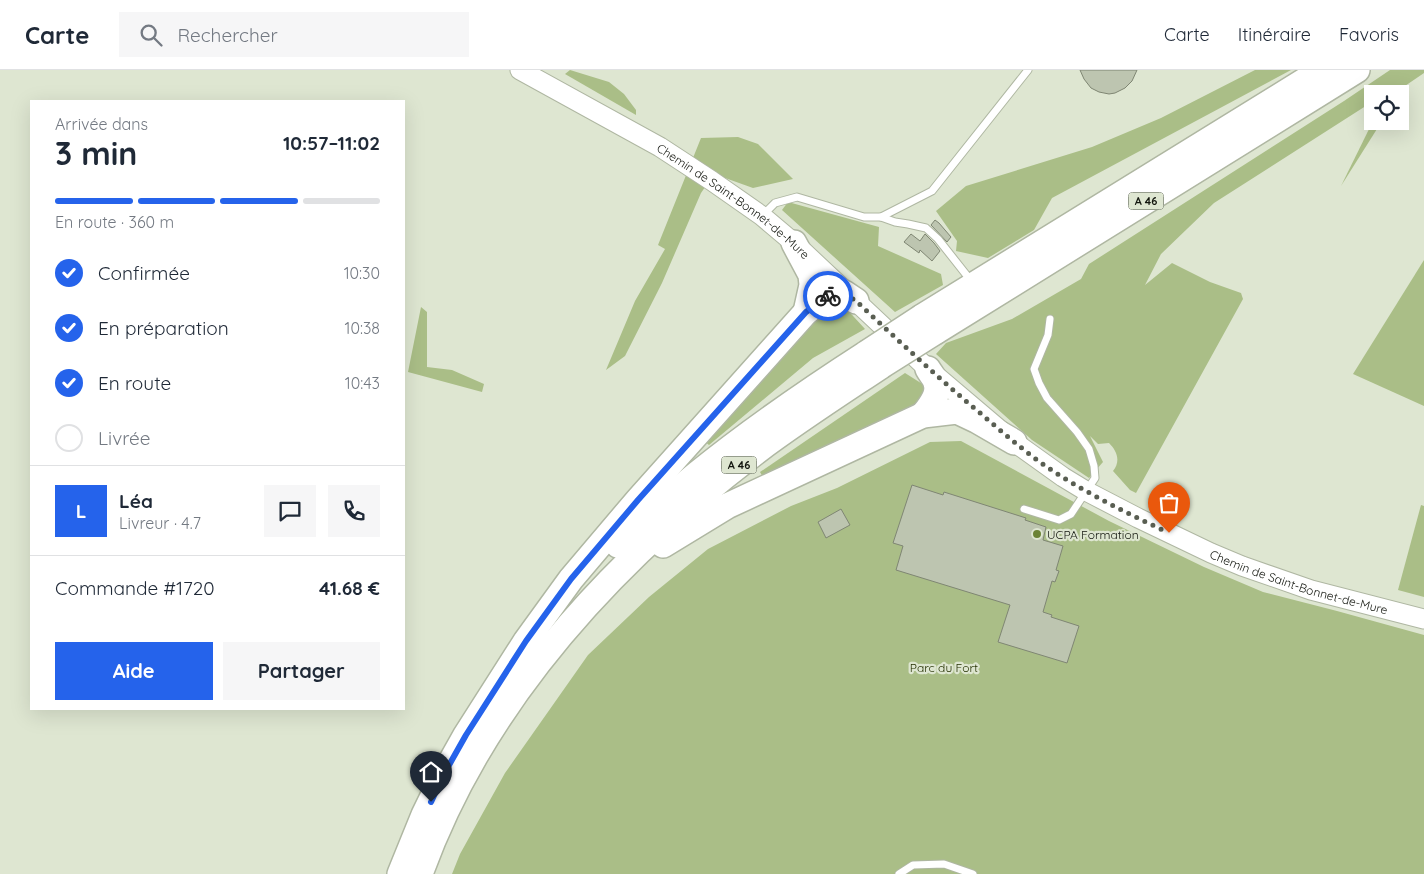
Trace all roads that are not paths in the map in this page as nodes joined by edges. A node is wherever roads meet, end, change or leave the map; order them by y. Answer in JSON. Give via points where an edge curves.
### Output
{"nodes":[{"id":1,"x":520,"y":70,"type":"edge"},
{"id":2,"x":1028,"y":70,"type":"edge"},
{"id":3,"x":1322,"y":70,"type":"edge"},
{"id":4,"x":1357,"y":70,"type":"edge"},
{"id":5,"x":762,"y":216,"type":"junction"},
{"id":6,"x":881,"y":217,"type":"junction"},
{"id":7,"x":794,"y":242,"type":"junction"},
{"id":8,"x":974,"y":285,"type":"junction"},
{"id":9,"x":856,"y":301,"type":"junction"},
{"id":10,"x":806,"y":312,"type":"junction"},
{"id":11,"x":1050,"y":319,"type":"dead end"},
{"id":12,"x":929,"y":324,"type":"junction"},
{"id":13,"x":874,"y":360,"type":"junction"},
{"id":14,"x":928,"y":369,"type":"junction"},
{"id":15,"x":923,"y":415,"type":"junction"},
{"id":16,"x":1014,"y":442,"type":"junction"},
{"id":17,"x":1086,"y":491,"type":"junction"},
{"id":18,"x":1024,"y":509,"type":"dead end"},
{"id":19,"x":609,"y":582,"type":"junction"},
{"id":20,"x":1424,"y":619,"type":"edge"},
{"id":21,"x":492,"y":695,"type":"junction"},
{"id":22,"x":400,"y":874,"type":"edge"},
{"id":23,"x":420,"y":874,"type":"edge"},
{"id":24,"x":899,"y":874,"type":"edge"},
{"id":25,"x":973,"y":874,"type":"edge"}],
"edges":[{"from":1,"to":5,"type":"street","name":"Chemin de Saint-Bonnet-de-Mure","via":[[660,147]]},
{"from":2,"to":6,"type":"lane","via":[[932,191]]},
{"from":3,"to":8,"type":"highway","number":"A 46"},
{"from":4,"to":12,"type":"highway","number":"A 46"},
{"from":5,"to":6,"type":"lane","via":[[774,203],[797,197],[864,217]]},
{"from":5,"to":7,"type":"street","name":"Chemin de Saint-Bonnet-de-Mure"},
{"from":6,"to":8,"type":"lane","via":[[926,228]]},
{"from":7,"to":9,"type":"street","name":"Chemin de Saint-Bonnet-de-Mure"},
{"from":7,"to":10,"type":"highway","via":[[812,286]]},
{"from":8,"to":12,"type":"highway","number":"A 46"},
{"from":9,"to":10,"type":"highway","via":[[844,293],[827,296]]},
{"from":9,"to":14,"type":"street","name":"Chemin de Saint-Bonnet-de-Mure"},
{"from":10,"to":21,"type":"highway","via":[[571,579]]},
{"from":11,"to":17,"type":"lane","via":[[1048,335],[1034,369],[1047,398],[1089,449],[1095,478]]},
{"from":12,"to":13,"type":"highway","number":"A 46","bridge":true},
{"from":13,"to":19,"type":"highway","number":"A 46","via":[[708,489]]},
{"from":13,"to":21,"type":"highway","number":"A 46","via":[[793,401],[696,474],[615,548],[560,606],[526,646]]},
{"from":14,"to":15,"type":"highway","via":[[936,383],[936,392],[935,399]]},
{"from":14,"to":16,"type":"street","name":"Chemin de Saint-Bonnet-de-Mure"},
{"from":15,"to":16,"type":"highway","via":[[956,411]]},
{"from":15,"to":19,"type":"highway","via":[[727,506]]},
{"from":16,"to":17,"type":"street","name":"Chemin de Saint-Bonnet-de-Mure"},
{"from":17,"to":18,"type":"lane","via":[[1071,514],[1059,520]]},
{"from":17,"to":20,"type":"street","name":"Chemin de Saint-Bonnet-de-Mure","via":[[1242,566],[1311,590]]},
{"from":19,"to":23,"type":"highway","number":"A 46","via":[[578,614],[501,714],[456,792]]},
{"from":21,"to":22,"type":"highway","number":"A 46","via":[[444,774]]},
{"from":24,"to":25,"type":"lane","via":[[913,865],[944,864]]}]}
